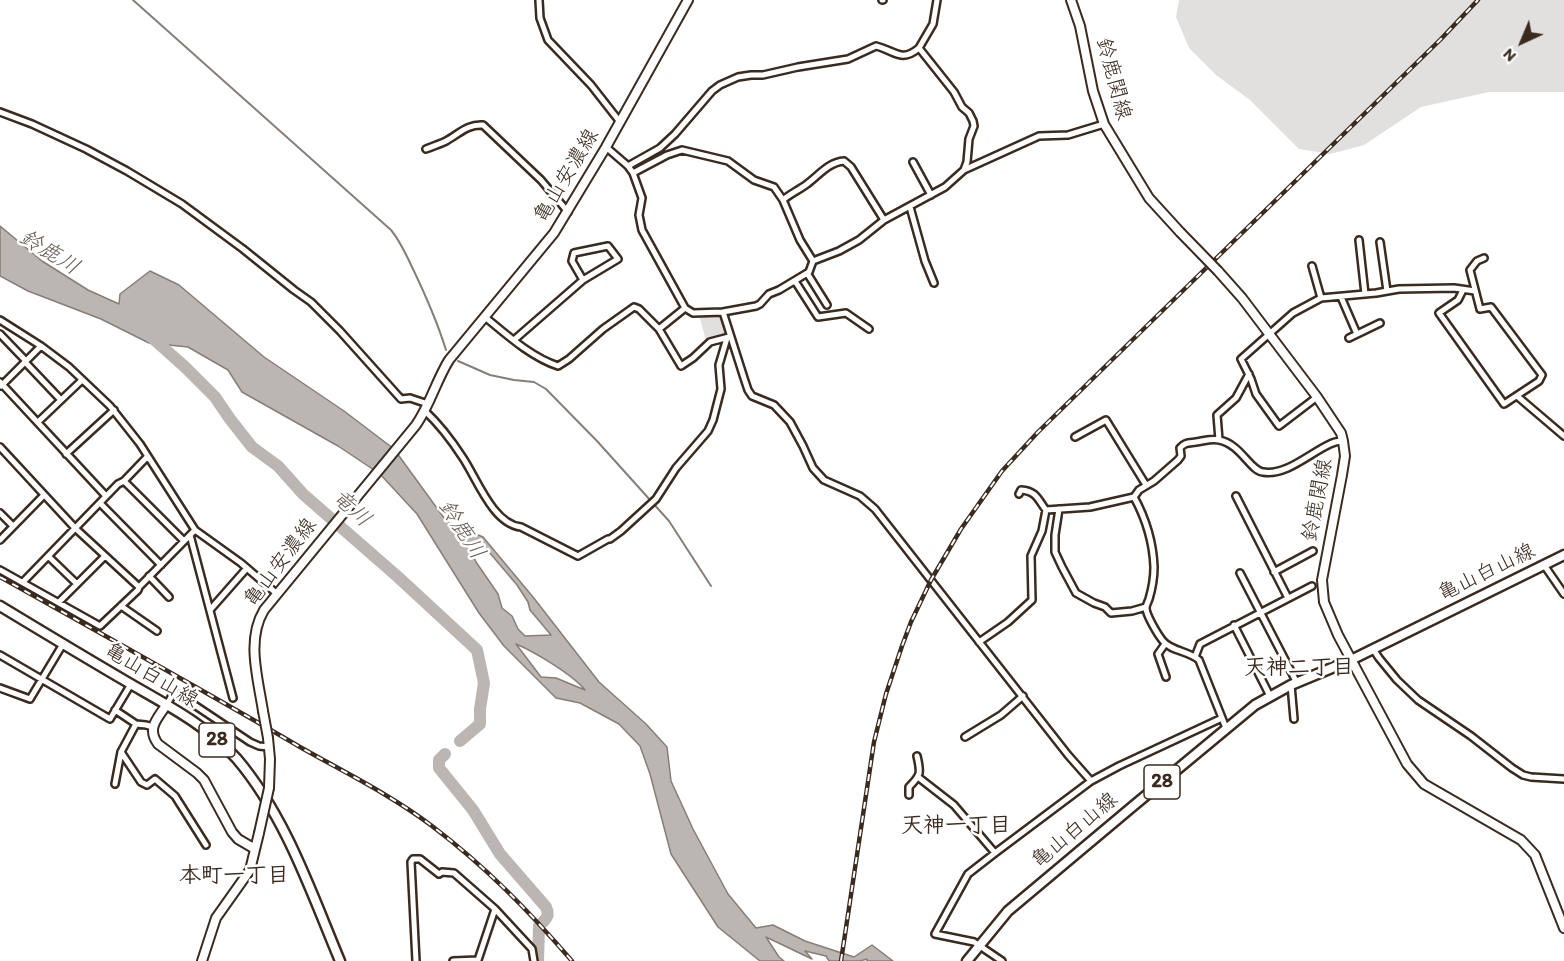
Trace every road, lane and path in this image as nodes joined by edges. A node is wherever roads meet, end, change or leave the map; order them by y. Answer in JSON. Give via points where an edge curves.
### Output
{"nodes":[{"id":1,"x":539,"y":0,"type":"edge"},
{"id":2,"x":688,"y":0,"type":"edge"},
{"id":3,"x":937,"y":0,"type":"edge"},
{"id":4,"x":1071,"y":0,"type":"edge"},
{"id":5,"x":919,"y":48,"type":"junction"},
{"id":6,"x":0,"y":112,"type":"edge"},
{"id":7,"x":620,"y":122,"type":"junction"},
{"id":8,"x":1104,"y":124,"type":"junction"},
{"id":9,"x":606,"y":147,"type":"junction"},
{"id":10,"x":426,"y":149,"type":"dead end"},
{"id":11,"x":913,"y":162,"type":"dead end"},
{"id":12,"x":628,"y":166,"type":"junction"},
{"id":13,"x":964,"y":170,"type":"junction"},
{"id":14,"x":633,"y":173,"type":"junction"},
{"id":15,"x":931,"y":195,"type":"junction"},
{"id":16,"x":783,"y":200,"type":"junction"},
{"id":17,"x":910,"y":207,"type":"junction"},
{"id":18,"x":568,"y":212,"type":"junction"},
{"id":19,"x":884,"y":220,"type":"junction"},
{"id":20,"x":1359,"y":240,"type":"dead end"},
{"id":21,"x":1380,"y":242,"type":"dead end"},
{"id":22,"x":1484,"y":258,"type":"dead end"},
{"id":23,"x":813,"y":261,"type":"junction"},
{"id":24,"x":1312,"y":266,"type":"dead end"},
{"id":25,"x":807,"y":273,"type":"junction"},
{"id":26,"x":583,"y":280,"type":"junction"},
{"id":27,"x":795,"y":281,"type":"junction"},
{"id":28,"x":934,"y":283,"type":"dead end"},
{"id":29,"x":1463,"y":290,"type":"junction"},
{"id":30,"x":1387,"y":291,"type":"junction"},
{"id":31,"x":1475,"y":291,"type":"junction"},
{"id":32,"x":1365,"y":294,"type":"junction"},
{"id":33,"x":1341,"y":297,"type":"junction"},
{"id":34,"x":1321,"y":298,"type":"junction"},
{"id":35,"x":827,"y":305,"type":"dead end"},
{"id":36,"x":685,"y":308,"type":"junction"},
{"id":37,"x":723,"y":312,"type":"junction"},
{"id":38,"x":485,"y":317,"type":"junction"},
{"id":39,"x":0,"y":320,"type":"edge"},
{"id":40,"x":1380,"y":323,"type":"dead end"},
{"id":41,"x":658,"y":329,"type":"junction"},
{"id":42,"x":869,"y":329,"type":"dead end"},
{"id":43,"x":0,"y":334,"type":"edge"},
{"id":44,"x":1357,"y":334,"type":"junction"},
{"id":45,"x":1269,"y":335,"type":"junction"},
{"id":46,"x":729,"y":337,"type":"junction"},
{"id":47,"x":1349,"y":338,"type":"dead end"},
{"id":48,"x":514,"y":340,"type":"junction"},
{"id":49,"x":41,"y":346,"type":"junction"},
{"id":50,"x":25,"y":362,"type":"junction"},
{"id":51,"x":1249,"y":374,"type":"junction"},
{"id":52,"x":82,"y":380,"type":"junction"},
{"id":53,"x":1,"y":385,"type":"edge"},
{"id":54,"x":1517,"y":396,"type":"junction"},
{"id":55,"x":1317,"y":397,"type":"junction"},
{"id":56,"x":61,"y":400,"type":"junction"},
{"id":57,"x":427,"y":407,"type":"junction"},
{"id":58,"x":114,"y":410,"type":"junction"},
{"id":59,"x":38,"y":423,"type":"junction"},
{"id":60,"x":1564,"y":436,"type":"edge"},
{"id":61,"x":1075,"y":437,"type":"dead end"},
{"id":62,"x":1219,"y":440,"type":"junction"},
{"id":63,"x":1343,"y":441,"type":"junction"},
{"id":64,"x":0,"y":447,"type":"edge"},
{"id":65,"x":66,"y":454,"type":"junction"},
{"id":66,"x":147,"y":457,"type":"junction"},
{"id":67,"x":124,"y":481,"type":"junction"},
{"id":68,"x":1146,"y":485,"type":"junction"},
{"id":69,"x":1019,"y":494,"type":"dead end"},
{"id":70,"x":44,"y":495,"type":"junction"},
{"id":71,"x":106,"y":496,"type":"junction"},
{"id":72,"x":1236,"y":496,"type":"dead end"},
{"id":73,"x":1134,"y":497,"type":"junction"},
{"id":74,"x":100,"y":503,"type":"junction"},
{"id":75,"x":1059,"y":509,"type":"junction"},
{"id":76,"x":1047,"y":510,"type":"junction"},
{"id":77,"x":0,"y":513,"type":"edge"},
{"id":78,"x":13,"y":526,"type":"junction"},
{"id":79,"x":75,"y":528,"type":"junction"},
{"id":80,"x":193,"y":533,"type":"junction"},
{"id":81,"x":0,"y":540,"type":"edge"},
{"id":82,"x":184,"y":542,"type":"junction"},
{"id":83,"x":1313,"y":552,"type":"dead end"},
{"id":84,"x":1564,"y":555,"type":"edge"},
{"id":85,"x":48,"y":556,"type":"junction"},
{"id":86,"x":105,"y":556,"type":"junction"},
{"id":87,"x":161,"y":565,"type":"junction"},
{"id":88,"x":1544,"y":565,"type":"junction"},
{"id":89,"x":247,"y":568,"type":"junction"},
{"id":90,"x":0,"y":570,"type":"edge"},
{"id":91,"x":1274,"y":572,"type":"junction"},
{"id":92,"x":1240,"y":573,"type":"dead end"},
{"id":93,"x":149,"y":576,"type":"junction"},
{"id":94,"x":23,"y":582,"type":"junction"},
{"id":95,"x":77,"y":584,"type":"junction"},
{"id":96,"x":1312,"y":586,"type":"dead end"},
{"id":97,"x":139,"y":587,"type":"junction"},
{"id":98,"x":278,"y":592,"type":"junction"},
{"id":99,"x":1564,"y":594,"type":"edge"},
{"id":100,"x":169,"y":597,"type":"dead end"},
{"id":101,"x":1288,"y":598,"type":"junction"},
{"id":102,"x":59,"y":602,"type":"junction"},
{"id":103,"x":0,"y":606,"type":"edge"},
{"id":104,"x":122,"y":606,"type":"junction"},
{"id":105,"x":1146,"y":607,"type":"junction"},
{"id":106,"x":210,"y":610,"type":"junction"},
{"id":107,"x":1260,"y":612,"type":"junction"},
{"id":108,"x":1234,"y":625,"type":"junction"},
{"id":109,"x":157,"y":631,"type":"dead end"},
{"id":110,"x":980,"y":642,"type":"junction"},
{"id":111,"x":63,"y":644,"type":"junction"},
{"id":112,"x":1165,"y":644,"type":"junction"},
{"id":113,"x":1373,"y":649,"type":"junction"},
{"id":114,"x":0,"y":655,"type":"edge"},
{"id":115,"x":1196,"y":657,"type":"junction"},
{"id":116,"x":1351,"y":660,"type":"junction"},
{"id":117,"x":1166,"y":677,"type":"dead end"},
{"id":118,"x":41,"y":679,"type":"junction"},
{"id":119,"x":131,"y":684,"type":"junction"},
{"id":120,"x":1294,"y":684,"type":"junction"},
{"id":121,"x":0,"y":688,"type":"edge"},
{"id":122,"x":1023,"y":696,"type":"junction"},
{"id":123,"x":1270,"y":696,"type":"junction"},
{"id":124,"x":233,"y":698,"type":"dead end"},
{"id":125,"x":167,"y":704,"type":"junction"},
{"id":126,"x":115,"y":710,"type":"junction"},
{"id":127,"x":1222,"y":718,"type":"junction"},
{"id":128,"x":1294,"y":719,"type":"dead end"},
{"id":129,"x":136,"y":724,"type":"junction"},
{"id":130,"x":153,"y":727,"type":"junction"},
{"id":131,"x":1226,"y":728,"type":"junction"},
{"id":132,"x":965,"y":737,"type":"dead end"},
{"id":133,"x":269,"y":747,"type":"junction"},
{"id":134,"x":121,"y":752,"type":"junction"},
{"id":135,"x":917,"y":756,"type":"dead end"},
{"id":136,"x":918,"y":777,"type":"junction"},
{"id":137,"x":1564,"y":779,"type":"edge"},
{"id":138,"x":1091,"y":781,"type":"junction"},
{"id":139,"x":115,"y":784,"type":"dead end"},
{"id":140,"x":909,"y":795,"type":"dead end"},
{"id":141,"x":206,"y":845,"type":"dead end"},
{"id":142,"x":255,"y":849,"type":"junction"},
{"id":143,"x":995,"y":853,"type":"junction"},
{"id":144,"x":495,"y":909,"type":"junction"},
{"id":145,"x":1564,"y":928,"type":"edge"},
{"id":146,"x":977,"y":948,"type":"junction"},
{"id":147,"x":478,"y":960,"type":"edge"},
{"id":148,"x":202,"y":961,"type":"edge"},
{"id":149,"x":340,"y":961,"type":"edge"},
{"id":150,"x":416,"y":961,"type":"edge"},
{"id":151,"x":453,"y":961,"type":"edge"},
{"id":152,"x":485,"y":961,"type":"edge"},
{"id":153,"x":534,"y":961,"type":"edge"},
{"id":154,"x":968,"y":961,"type":"edge"},
{"id":155,"x":1002,"y":961,"type":"edge"}],
"edges":[{"from":1,"to":7,"type":"street","via":[[548,40]]},
{"from":2,"to":7,"type":"main road","name":"亀山安濃線"},
{"from":3,"to":5,"type":"street","via":[[933,24]]},
{"from":4,"to":8,"type":"main road","name":"鈴鹿関線"},
{"from":5,"to":12,"type":"street","via":[[904,56],[876,46],[848,59],[732,80],[712,91],[660,148]]},
{"from":5,"to":13,"type":"street","via":[[973,121]]},
{"from":6,"to":57,"type":"street","via":[[86,149],[182,204],[311,302],[401,399],[410,398]]},
{"from":7,"to":9,"type":"main road","name":"亀山安濃線"},
{"from":8,"to":13,"type":"street","via":[[1068,135],[1039,136]]},
{"from":8,"to":45,"type":"main road","name":"鈴鹿関線","bridge":true,"via":[[1149,198],[1242,298]]},
{"from":9,"to":12,"type":"street"},
{"from":9,"to":18,"type":"main road","name":"亀山安濃線"},
{"from":10,"to":18,"type":"street","via":[[447,141],[464,128],[483,125],[541,180]]},
{"from":11,"to":15,"type":"street"},
{"from":12,"to":14,"type":"street"},
{"from":13,"to":15,"type":"street"},
{"from":14,"to":16,"type":"street","via":[[674,152],[689,151],[728,161],[754,180],[774,187]]},
{"from":14,"to":36,"type":"street","via":[[642,198],[642,230]]},
{"from":15,"to":17,"type":"street"},
{"from":16,"to":19,"type":"street","via":[[820,172],[844,161]]},
{"from":16,"to":23,"type":"street"},
{"from":17,"to":19,"type":"street"},
{"from":17,"to":28,"type":"street"},
{"from":18,"to":38,"type":"main road","name":"亀山安濃線"},
{"from":19,"to":23,"type":"street","via":[[859,240]]},
{"from":20,"to":32,"type":"street"},
{"from":21,"to":30,"type":"street"},
{"from":22,"to":31,"type":"street","via":[[1470,270]]},
{"from":23,"to":25,"type":"street"},
{"from":24,"to":34,"type":"street"},
{"from":25,"to":27,"type":"street"},
{"from":25,"to":35,"type":"street"},
{"from":26,"to":26,"type":"street","via":[[618,260],[608,246],[574,253],[572,261]]},
{"from":26,"to":48,"type":"street"},
{"from":27,"to":37,"type":"street","via":[[769,294],[756,306]]},
{"from":27,"to":42,"type":"street","via":[[818,317],[846,313]]},
{"from":29,"to":30,"type":"street"},
{"from":29,"to":31,"type":"street"},
{"from":29,"to":54,"type":"street","via":[[1458,300],[1439,313],[1504,404]]},
{"from":30,"to":32,"type":"street"},
{"from":31,"to":54,"type":"street","via":[[1480,309],[1491,307],[1542,375]]},
{"from":32,"to":33,"type":"street"},
{"from":33,"to":34,"type":"street"},
{"from":33,"to":44,"type":"street"},
{"from":34,"to":45,"type":"street","via":[[1293,314]]},
{"from":36,"to":37,"type":"street","via":[[693,313]]},
{"from":36,"to":41,"type":"street"},
{"from":37,"to":46,"type":"street"},
{"from":38,"to":48,"type":"street"},
{"from":38,"to":57,"type":"main road","name":"亀山安濃線","via":[[441,372]]},
{"from":39,"to":49,"type":"street"},
{"from":40,"to":44,"type":"street"},
{"from":41,"to":46,"type":"street","via":[[681,366],[710,342]]},
{"from":41,"to":48,"type":"street","via":[[634,306],[558,366],[547,363]]},
{"from":43,"to":50,"type":"street"},
{"from":44,"to":47,"type":"street"},
{"from":45,"to":51,"type":"street","via":[[1241,359]]},
{"from":45,"to":55,"type":"main road","name":"鈴鹿関線"},
{"from":46,"to":57,"type":"street","via":[[719,365],[721,389],[708,431],[656,499],[621,531],[578,556],[512,525],[495,510]]},
{"from":46,"to":110,"type":"street","via":[[752,396],[774,405],[790,422],[813,468],[824,480],[860,496],[875,509]]},
{"from":49,"to":50,"type":"street"},
{"from":49,"to":52,"type":"street"},
{"from":50,"to":53,"type":"street"},
{"from":50,"to":56,"type":"street"},
{"from":51,"to":55,"type":"street","via":[[1256,394],[1279,426]]},
{"from":51,"to":62,"type":"street","via":[[1236,398],[1217,415]]},
{"from":52,"to":56,"type":"street"},
{"from":52,"to":58,"type":"street"},
{"from":53,"to":59,"type":"street"},
{"from":54,"to":60,"type":"street"},
{"from":55,"to":63,"type":"main road","name":"鈴鹿関線"},
{"from":56,"to":59,"type":"street"},
{"from":57,"to":98,"type":"main road","name":"亀山安濃線"},
{"from":58,"to":65,"type":"street"},
{"from":58,"to":66,"type":"street"},
{"from":59,"to":65,"type":"street"},
{"from":61,"to":68,"type":"street","via":[[1106,420]]},
{"from":62,"to":63,"type":"street","via":[[1235,447],[1257,470],[1264,472],[1296,464],[1331,443]]},
{"from":62,"to":68,"type":"street","via":[[1183,445],[1178,460]]},
{"from":63,"to":116,"type":"main road","name":"鈴鹿関線","via":[[1345,456],[1322,586],[1326,610]]},
{"from":64,"to":70,"type":"street"},
{"from":65,"to":71,"type":"street"},
{"from":66,"to":67,"type":"street"},
{"from":66,"to":80,"type":"street"},
{"from":67,"to":71,"type":"street"},
{"from":67,"to":82,"type":"street"},
{"from":68,"to":73,"type":"street"},
{"from":69,"to":76,"type":"street","via":[[1025,490],[1035,495]]},
{"from":70,"to":78,"type":"street"},
{"from":70,"to":79,"type":"street"},
{"from":71,"to":74,"type":"street"},
{"from":72,"to":91,"type":"street"},
{"from":73,"to":75,"type":"street"},
{"from":73,"to":105,"type":"street","via":[[1149,530],[1152,550],[1154,576]]},
{"from":74,"to":79,"type":"street"},
{"from":74,"to":87,"type":"street"},
{"from":75,"to":76,"type":"street"},
{"from":75,"to":105,"type":"street","via":[[1054,552],[1076,593],[1111,612]]},
{"from":76,"to":110,"type":"street","via":[[1031,556],[1032,600]]},
{"from":77,"to":78,"type":"street"},
{"from":78,"to":81,"type":"street"},
{"from":79,"to":85,"type":"street"},
{"from":79,"to":86,"type":"street"},
{"from":80,"to":82,"type":"street"},
{"from":80,"to":89,"type":"street","via":[[209,539]]},
{"from":80,"to":106,"type":"street"},
{"from":82,"to":87,"type":"street"},
{"from":83,"to":91,"type":"street"},
{"from":84,"to":88,"type":"main road","name":"亀山白山線","number":"28"},
{"from":85,"to":94,"type":"street"},
{"from":85,"to":95,"type":"street"},
{"from":86,"to":95,"type":"street"},
{"from":86,"to":97,"type":"street"},
{"from":87,"to":93,"type":"street"},
{"from":88,"to":99,"type":"street"},
{"from":88,"to":113,"type":"main road","name":"亀山白山線","number":"28"},
{"from":89,"to":98,"type":"street"},
{"from":89,"to":106,"type":"street"},
{"from":90,"to":94,"type":"street"},
{"from":91,"to":101,"type":"street"},
{"from":92,"to":107,"type":"street"},
{"from":93,"to":97,"type":"street"},
{"from":93,"to":100,"type":"street"},
{"from":94,"to":102,"type":"street"},
{"from":95,"to":102,"type":"street"},
{"from":96,"to":101,"type":"street"},
{"from":97,"to":104,"type":"street"},
{"from":98,"to":133,"type":"main road","name":"亀山安濃線","bridge":true,"via":[[260,616],[254,639]]},
{"from":101,"to":107,"type":"street"},
{"from":102,"to":104,"type":"street","via":[[100,626]]},
{"from":103,"to":111,"type":"main road","name":"亀山白山線","number":"28"},
{"from":104,"to":109,"type":"street"},
{"from":105,"to":112,"type":"street"},
{"from":106,"to":124,"type":"street"},
{"from":107,"to":108,"type":"street"},
{"from":107,"to":120,"type":"street"},
{"from":108,"to":115,"type":"street","via":[[1200,644]]},
{"from":108,"to":123,"type":"street"},
{"from":110,"to":122,"type":"street"},
{"from":111,"to":118,"type":"street"},
{"from":111,"to":119,"type":"main road","name":"亀山白山線","number":"28"},
{"from":112,"to":115,"type":"street"},
{"from":112,"to":117,"type":"street","via":[[1158,654]]},
{"from":113,"to":116,"type":"main road","name":"亀山白山線","number":"28"},
{"from":113,"to":137,"type":"street","via":[[1418,700],[1512,768],[1532,777]]},
{"from":114,"to":118,"type":"street"},
{"from":115,"to":127,"type":"street"},
{"from":116,"to":120,"type":"main road","name":"亀山白山線","number":"28"},
{"from":116,"to":145,"type":"main road","name":"鈴鹿関線","via":[[1407,764],[1425,784],[1521,840],[1535,855]]},
{"from":118,"to":121,"type":"street","via":[[30,699]]},
{"from":118,"to":126,"type":"street","via":[[110,719]]},
{"from":119,"to":125,"type":"main road","name":"亀山白山線","number":"28"},
{"from":119,"to":126,"type":"street"},
{"from":120,"to":123,"type":"main road","name":"亀山白山線","number":"28"},
{"from":120,"to":128,"type":"street"},
{"from":122,"to":132,"type":"street"},
{"from":122,"to":138,"type":"street"},
{"from":123,"to":131,"type":"main road","name":"亀山白山線","number":"28"},
{"from":125,"to":130,"type":"main road"},
{"from":125,"to":133,"type":"street","via":[[172,694],[178,694],[250,742]]},
{"from":125,"to":149,"type":"main road","name":"亀山白山線","number":"28","via":[[220,741],[260,790],[291,845]]},
{"from":126,"to":129,"type":"street"},
{"from":127,"to":131,"type":"street"},
{"from":127,"to":138,"type":"street"},
{"from":129,"to":130,"type":"street"},
{"from":129,"to":134,"type":"street"},
{"from":130,"to":142,"type":"main road","via":[[158,744],[204,780],[232,832]]},
{"from":131,"to":146,"type":"main road","name":"亀山白山線","number":"28","via":[[1008,911]]},
{"from":133,"to":142,"type":"main road","name":"亀山安濃線","bridge":true,"via":[[268,788]]},
{"from":134,"to":139,"type":"street"},
{"from":134,"to":141,"type":"street","via":[[141,782],[147,785],[155,779],[175,796]]},
{"from":135,"to":136,"type":"street"},
{"from":136,"to":140,"type":"street","via":[[909,788]]},
{"from":136,"to":143,"type":"street","via":[[954,805]]},
{"from":138,"to":143,"type":"street"},
{"from":142,"to":148,"type":"main road","name":"亀山安濃線","via":[[250,870],[216,918]]},
{"from":143,"to":146,"type":"street","via":[[968,874],[935,934],[974,942]]},
{"from":144,"to":147,"type":"street"},
{"from":144,"to":150,"type":"street","via":[[453,873],[439,874],[420,859],[413,860]]},
{"from":144,"to":153,"type":"street","via":[[532,949]]},
{"from":146,"to":154,"type":"main road","name":"亀山白山線","number":"28"},
{"from":146,"to":155,"type":"street"},
{"from":147,"to":151,"type":"street"},
{"from":147,"to":152,"type":"street"}]}
